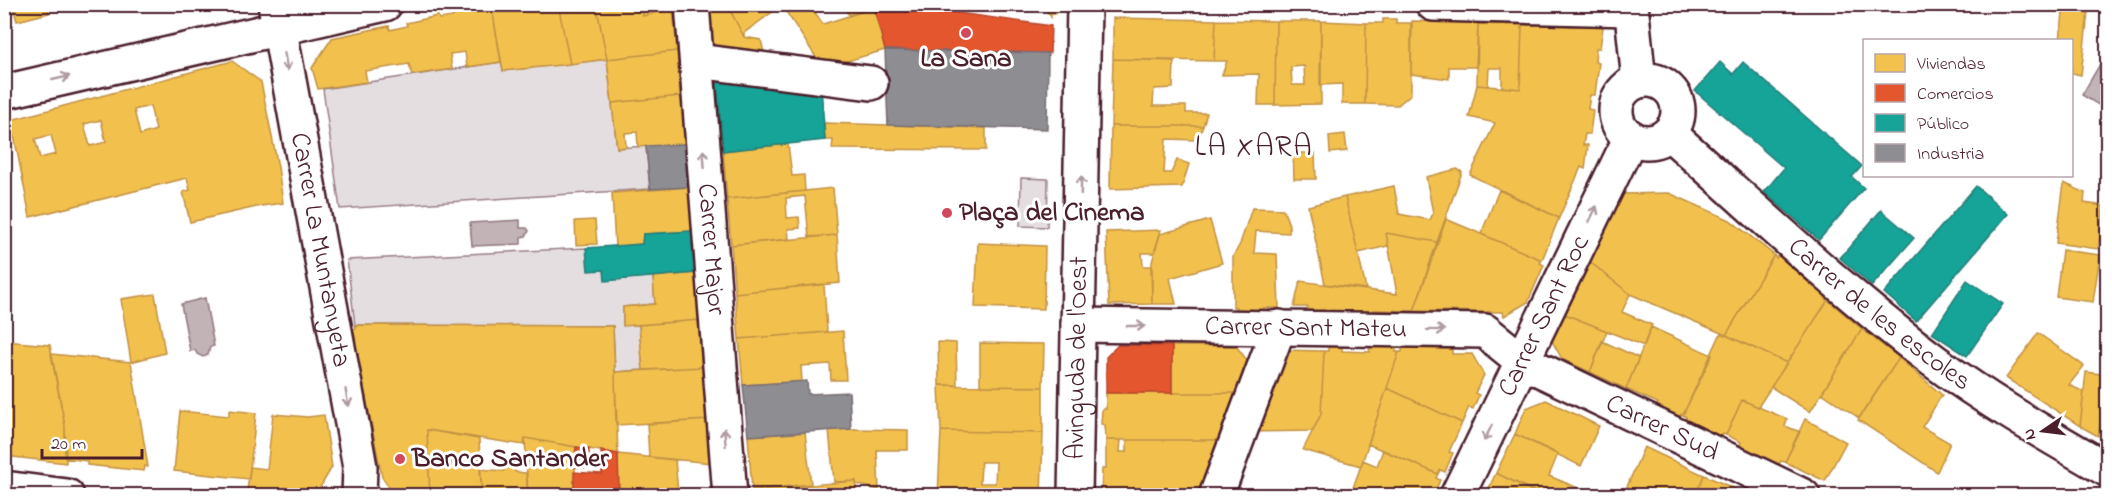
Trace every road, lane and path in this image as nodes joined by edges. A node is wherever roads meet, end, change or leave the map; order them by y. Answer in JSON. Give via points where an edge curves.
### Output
{"nodes":[{"id":1,"x":385,"y":4,"type":"edge"},
{"id":2,"x":692,"y":4,"type":"edge"},
{"id":3,"x":1084,"y":4,"type":"edge"},
{"id":4,"x":1433,"y":4,"type":"edge"},
{"id":5,"x":1631,"y":7,"type":"edge"},
{"id":6,"x":277,"y":16,"type":"edge"},
{"id":7,"x":697,"y":61,"type":"junction"},
{"id":8,"x":1639,"y":81,"type":"junction"},
{"id":9,"x":871,"y":83,"type":"dead end"},
{"id":10,"x":4,"y":92,"type":"edge"},
{"id":11,"x":1669,"y":133,"type":"junction"},
{"id":12,"x":1631,"y":137,"type":"junction"},
{"id":13,"x":1078,"y":325,"type":"junction"},
{"id":14,"x":1279,"y":327,"type":"junction"},
{"id":15,"x":1522,"y":361,"type":"junction"},
{"id":16,"x":2108,"y":470,"type":"edge"},
{"id":17,"x":4,"y":488,"type":"edge"},
{"id":18,"x":67,"y":495,"type":"edge"},
{"id":19,"x":360,"y":495,"type":"edge"},
{"id":20,"x":730,"y":495,"type":"edge"},
{"id":21,"x":1075,"y":495,"type":"edge"},
{"id":22,"x":1216,"y":495,"type":"edge"},
{"id":23,"x":1457,"y":495,"type":"edge"},
{"id":24,"x":1803,"y":495,"type":"edge"}],
"edges":[{"from":1,"to":6,"type":"street"},
{"from":2,"to":7,"type":"street","name":"Carrer Major"},
{"from":13,"to":3,"type":"street","name":"Avinguda de l'Oest","one_way":true},
{"from":4,"to":5,"type":"street"},
{"from":5,"to":8,"type":"street"},
{"from":10,"to":6,"type":"street","one_way":true},
{"from":6,"to":19,"type":"street","name":"Carrer La Muntanyeta","one_way":true,"via":[[360,467]]},
{"from":7,"to":9,"type":"street"},
{"from":20,"to":7,"type":"street","name":"Carrer Major","one_way":true},
{"from":8,"to":11,"type":"street","via":[[1659,82],[1674,95],[1678,115]]},
{"from":8,"to":12,"type":"street","via":[[1622,92],[1616,111],[1618,122]]},
{"from":11,"to":12,"type":"street","via":[[1650,142]]},
{"from":11,"to":16,"type":"street","name":"Carrer de les escoles","via":[[1870,310],[1935,362],[2017,417]]},
{"from":15,"to":12,"type":"street","name":"Carrer Sant Roc","one_way":true},
{"from":13,"to":14,"type":"street","name":"Carrer Sant Mateu","one_way":true},
{"from":13,"to":21,"type":"street","name":"Avinguda de l'Oest"},
{"from":14,"to":15,"type":"street","name":"Carrer Sant Mateu","one_way":true,"via":[[1485,331]]},
{"from":14,"to":22,"type":"street"},
{"from":15,"to":23,"type":"street","name":"Carrer Sant Roc","one_way":true},
{"from":15,"to":24,"type":"street","name":"Carrer Sud"},
{"from":17,"to":18,"type":"street"}]}
